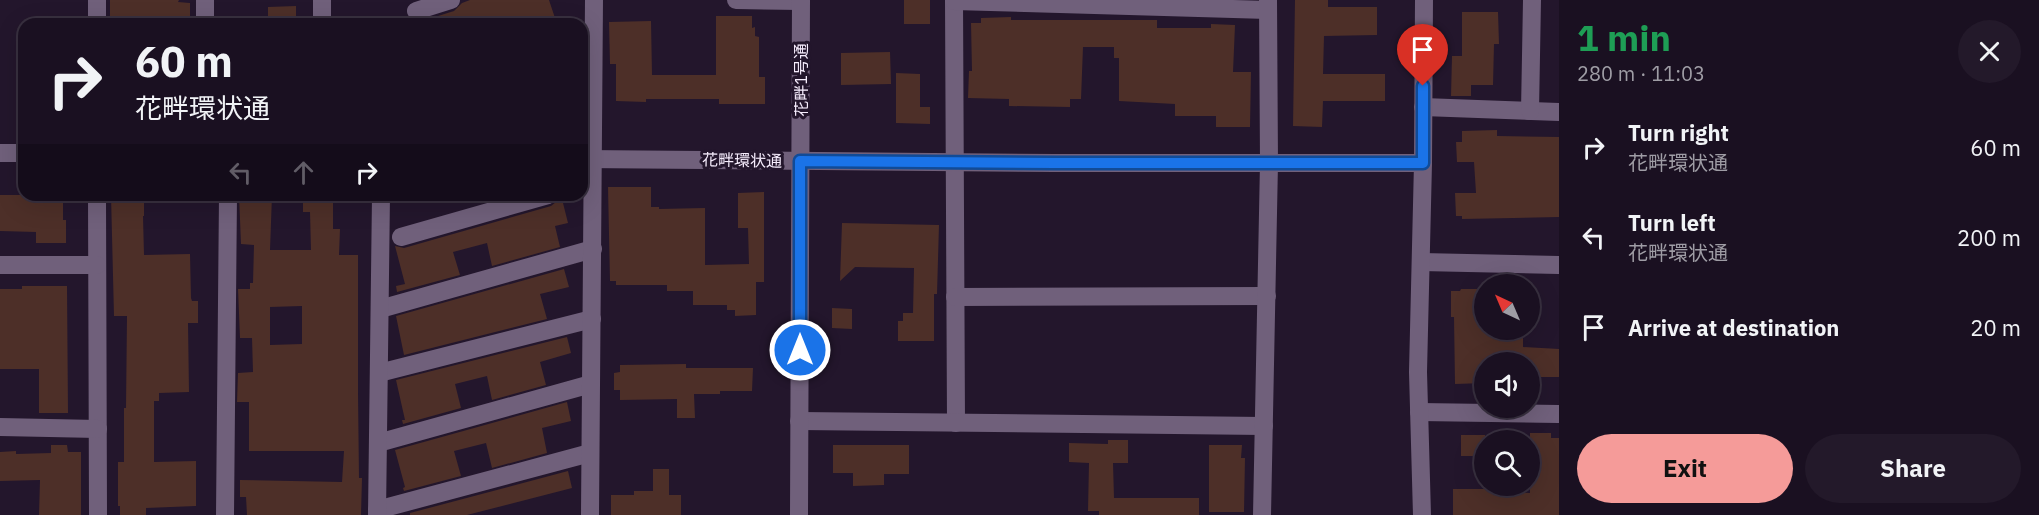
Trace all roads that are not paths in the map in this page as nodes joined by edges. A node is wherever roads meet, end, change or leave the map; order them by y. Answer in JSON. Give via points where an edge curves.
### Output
{"nodes":[{"id":1,"x":97,"y":0,"type":"edge"},
{"id":2,"x":205,"y":0,"type":"edge"},
{"id":3,"x":322,"y":0,"type":"edge"},
{"id":4,"x":451,"y":0,"type":"edge"},
{"id":5,"x":594,"y":0,"type":"edge"},
{"id":6,"x":735,"y":0,"type":"edge"},
{"id":7,"x":1424,"y":0,"type":"edge"},
{"id":8,"x":1532,"y":0,"type":"edge"},
{"id":9,"x":801,"y":1,"type":"edge"},
{"id":10,"x":954,"y":1,"type":"edge"},
{"id":11,"x":1138,"y":3,"type":"edge"},
{"id":12,"x":1268,"y":5,"type":"edge"},
{"id":13,"x":416,"y":11,"type":"dead end"},
{"id":14,"x":97,"y":18,"type":"edge"},
{"id":15,"x":205,"y":18,"type":"edge"},
{"id":16,"x":322,"y":18,"type":"edge"},
{"id":17,"x":588,"y":23,"type":"edge"},
{"id":18,"x":1423,"y":107,"type":"junction"},
{"id":19,"x":1530,"y":111,"type":"junction"},
{"id":20,"x":1559,"y":112,"type":"edge"},
{"id":21,"x":0,"y":153,"type":"edge"},
{"id":22,"x":18,"y":153,"type":"edge"},
{"id":23,"x":588,"y":159,"type":"edge"},
{"id":24,"x":800,"y":161,"type":"junction"},
{"id":25,"x":955,"y":162,"type":"junction"},
{"id":26,"x":1269,"y":163,"type":"junction"},
{"id":27,"x":1423,"y":163,"type":"junction"},
{"id":28,"x":588,"y":184,"type":"edge"},
{"id":29,"x":97,"y":201,"type":"edge"},
{"id":30,"x":228,"y":201,"type":"edge"},
{"id":31,"x":381,"y":201,"type":"edge"},
{"id":32,"x":527,"y":201,"type":"edge"},
{"id":33,"x":401,"y":237,"type":"dead end"},
{"id":34,"x":592,"y":249,"type":"junction"},
{"id":35,"x":1420,"y":262,"type":"junction"},
{"id":36,"x":0,"y":265,"type":"edge"},
{"id":37,"x":97,"y":265,"type":"junction"},
{"id":38,"x":1559,"y":265,"type":"edge"},
{"id":39,"x":1267,"y":296,"type":"junction"},
{"id":40,"x":955,"y":297,"type":"junction"},
{"id":41,"x":380,"y":309,"type":"junction"},
{"id":42,"x":592,"y":319,"type":"junction"},
{"id":43,"x":379,"y":374,"type":"junction"},
{"id":44,"x":591,"y":384,"type":"junction"},
{"id":45,"x":1419,"y":412,"type":"junction"},
{"id":46,"x":1559,"y":414,"type":"edge"},
{"id":47,"x":799,"y":421,"type":"junction"},
{"id":48,"x":956,"y":423,"type":"junction"},
{"id":49,"x":1264,"y":426,"type":"junction"},
{"id":50,"x":0,"y":428,"type":"edge"},
{"id":51,"x":98,"y":429,"type":"junction"},
{"id":52,"x":378,"y":444,"type":"junction"},
{"id":53,"x":590,"y":453,"type":"junction"},
{"id":54,"x":377,"y":512,"type":"edge"},
{"id":55,"x":98,"y":515,"type":"edge"},
{"id":56,"x":225,"y":515,"type":"edge"},
{"id":57,"x":590,"y":515,"type":"edge"},
{"id":58,"x":799,"y":515,"type":"edge"},
{"id":59,"x":1262,"y":515,"type":"edge"},
{"id":60,"x":1422,"y":515,"type":"edge"}],
"edges":[{"from":1,"to":14,"type":"street"},
{"from":2,"to":15,"type":"street"},
{"from":3,"to":16,"type":"street"},
{"from":4,"to":13,"type":"street"},
{"from":5,"to":17,"type":"street"},
{"from":6,"to":9,"type":"street"},
{"from":7,"to":18,"type":"street"},
{"from":8,"to":19,"type":"street"},
{"from":9,"to":24,"type":"street","name":"花畔1号通"},
{"from":10,"to":11,"type":"street"},
{"from":10,"to":25,"type":"street"},
{"from":11,"to":12,"type":"street"},
{"from":12,"to":26,"type":"street"},
{"from":17,"to":23,"type":"street"},
{"from":18,"to":19,"type":"street"},
{"from":18,"to":27,"type":"street"},
{"from":19,"to":20,"type":"street"},
{"from":21,"to":22,"type":"street"},
{"from":23,"to":24,"type":"street","name":"花畔環状通"},
{"from":23,"to":28,"type":"street"},
{"from":24,"to":25,"type":"street","name":"花畔環状通"},
{"from":24,"to":47,"type":"street","name":"花畔1号通"},
{"from":25,"to":26,"type":"street","name":"花畔環状通"},
{"from":25,"to":40,"type":"street"},
{"from":26,"to":27,"type":"street","name":"花畔環状通"},
{"from":26,"to":39,"type":"street"},
{"from":27,"to":35,"type":"street"},
{"from":28,"to":34,"type":"street"},
{"from":29,"to":37,"type":"street"},
{"from":30,"to":56,"type":"street"},
{"from":31,"to":41,"type":"street"},
{"from":32,"to":33,"type":"street"},
{"from":34,"to":41,"type":"street"},
{"from":34,"to":42,"type":"street"},
{"from":35,"to":38,"type":"street"},
{"from":35,"to":45,"type":"street"},
{"from":36,"to":37,"type":"street"},
{"from":37,"to":51,"type":"street"},
{"from":39,"to":40,"type":"street"},
{"from":39,"to":49,"type":"street"},
{"from":40,"to":48,"type":"street"},
{"from":41,"to":43,"type":"street"},
{"from":42,"to":43,"type":"street"},
{"from":42,"to":44,"type":"street"},
{"from":43,"to":52,"type":"street"},
{"from":44,"to":52,"type":"street"},
{"from":44,"to":53,"type":"street"},
{"from":45,"to":46,"type":"street"},
{"from":45,"to":60,"type":"street"},
{"from":47,"to":48,"type":"street"},
{"from":47,"to":58,"type":"street","name":"花畔1号通"},
{"from":48,"to":49,"type":"street"},
{"from":49,"to":59,"type":"street"},
{"from":50,"to":51,"type":"street"},
{"from":51,"to":55,"type":"street"},
{"from":52,"to":54,"type":"street"},
{"from":53,"to":54,"type":"street"},
{"from":53,"to":57,"type":"street"}]}
